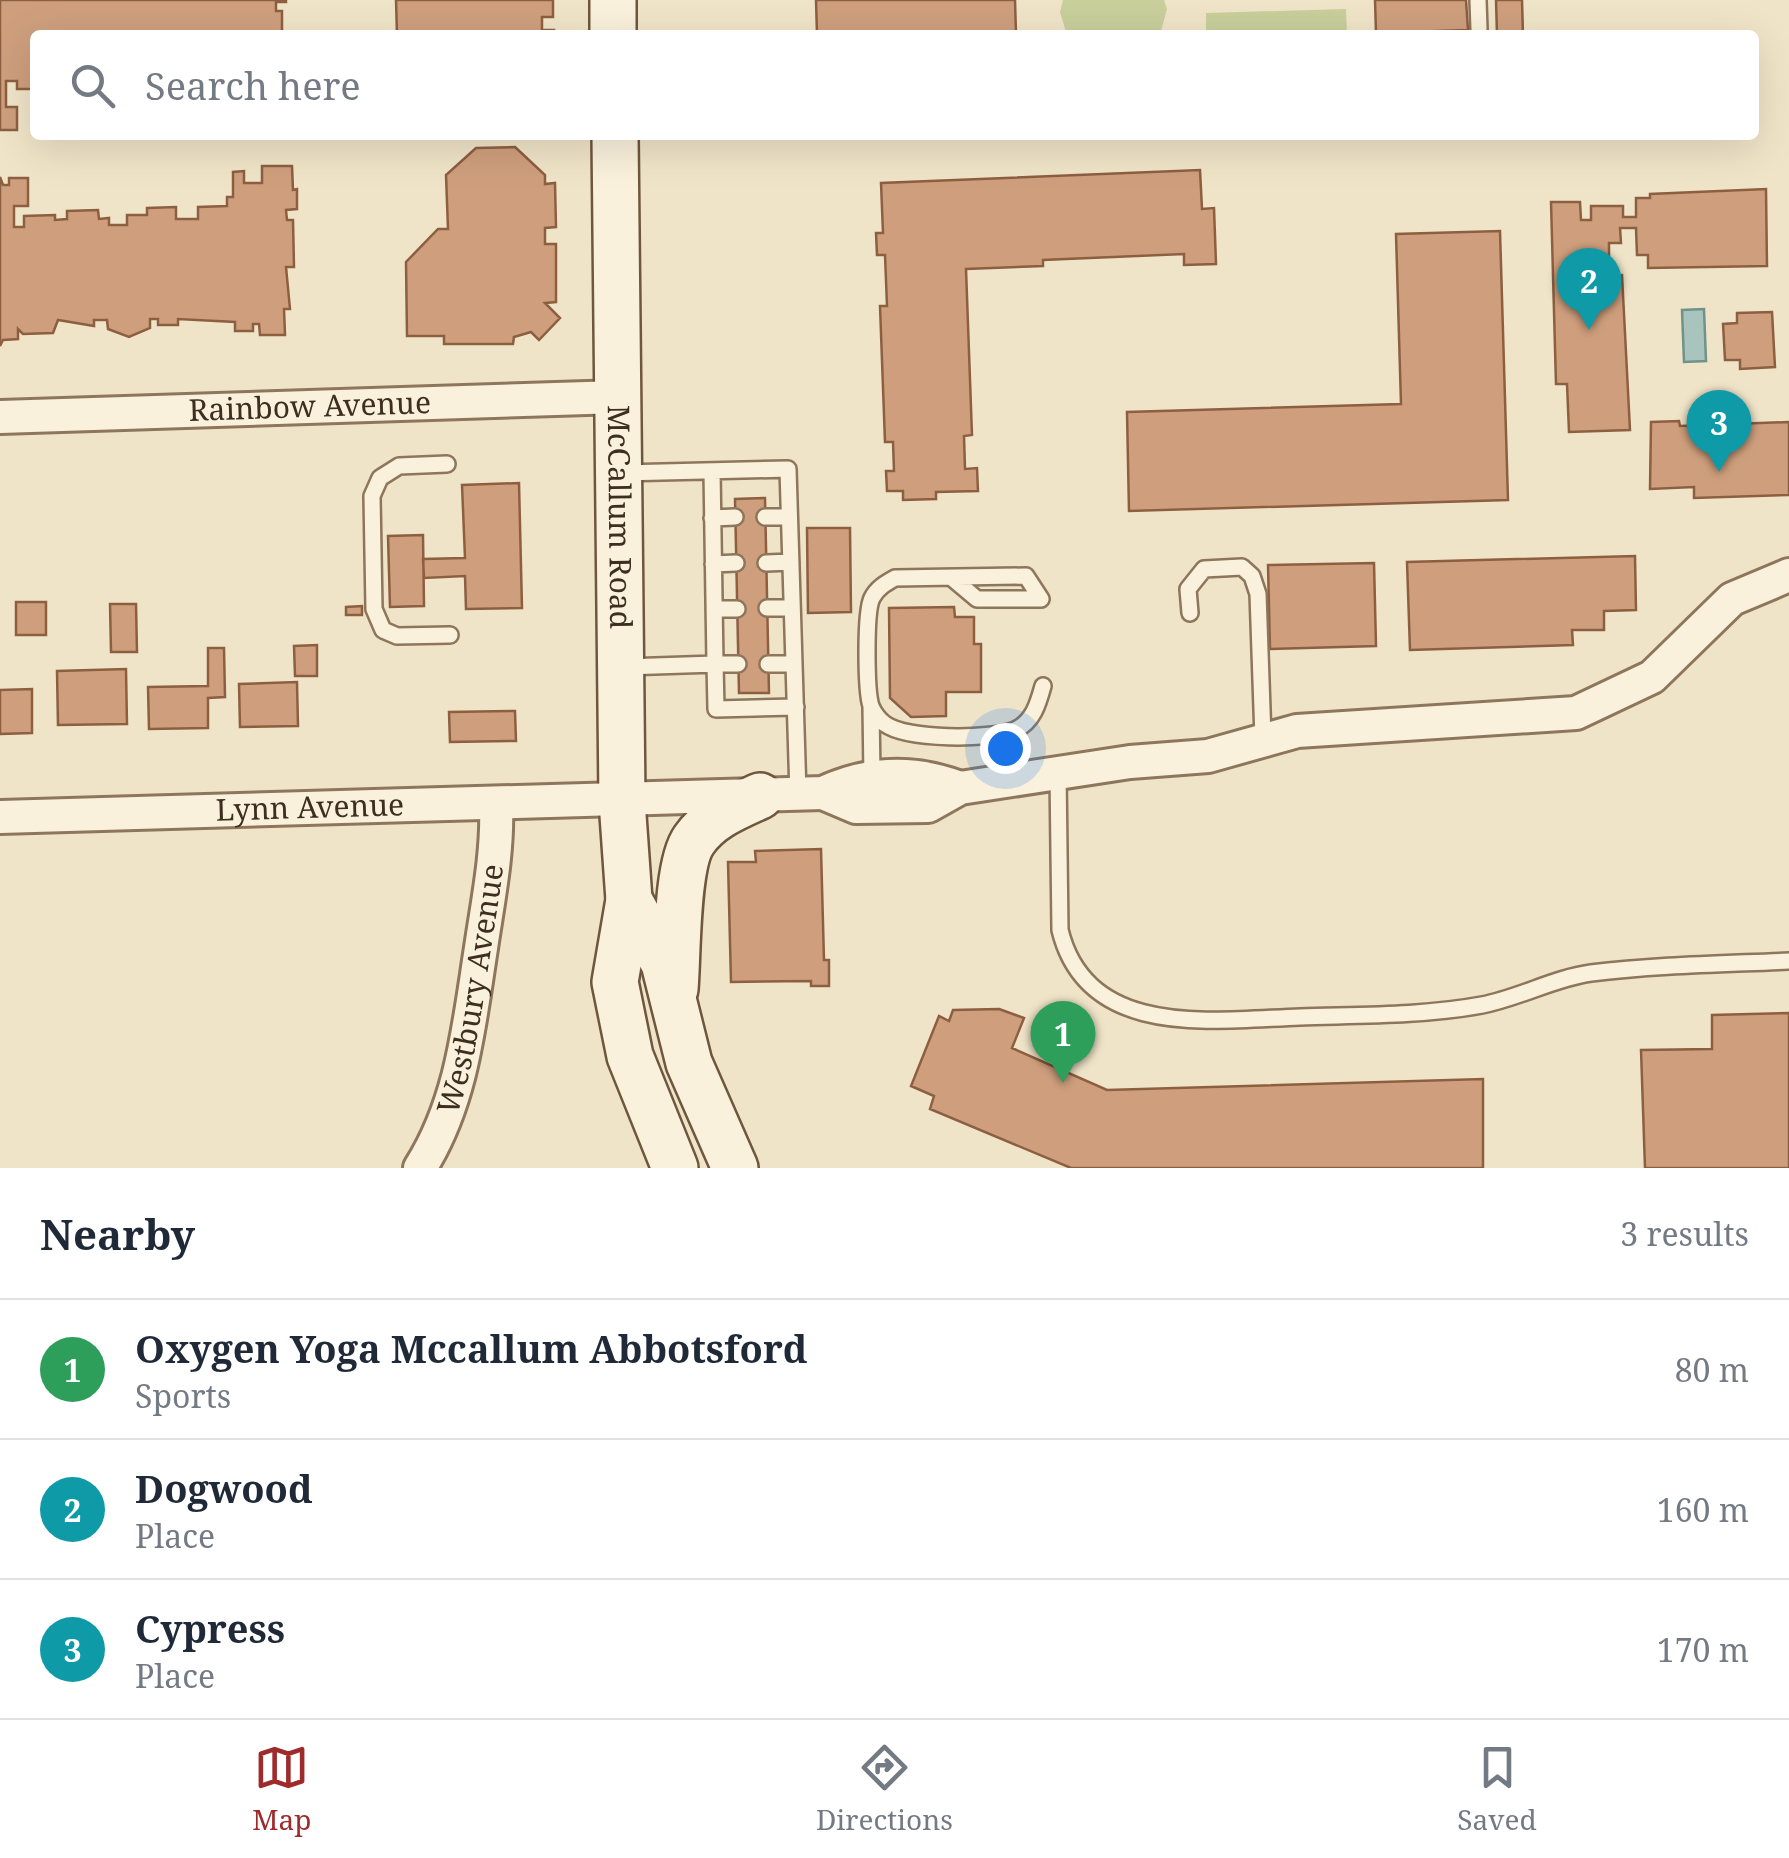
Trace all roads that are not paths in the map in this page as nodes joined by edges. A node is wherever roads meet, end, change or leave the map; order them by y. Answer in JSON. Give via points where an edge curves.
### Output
{"nodes":[{"id":1,"x":612,"y":0,"type":"edge"},
{"id":2,"x":1478,"y":0,"type":"edge"},
{"id":3,"x":1479,"y":29,"type":"dead end"},
{"id":4,"x":613,"y":30,"type":"edge"},
{"id":5,"x":615,"y":140,"type":"edge"},
{"id":6,"x":619,"y":397,"type":"junction"},
{"id":7,"x":0,"y":417,"type":"edge"},
{"id":8,"x":447,"y":464,"type":"dead end"},
{"id":9,"x":712,"y":471,"type":"junction"},
{"id":10,"x":619,"y":473,"type":"junction"},
{"id":11,"x":765,"y":517,"type":"dead end"},
{"id":12,"x":789,"y":517,"type":"junction"},
{"id":13,"x":712,"y":518,"type":"junction"},
{"id":14,"x":735,"y":518,"type":"dead end"},
{"id":15,"x":766,"y":562,"type":"dead end"},
{"id":16,"x":791,"y":562,"type":"junction"},
{"id":17,"x":736,"y":563,"type":"dead end"},
{"id":18,"x":713,"y":564,"type":"junction"},
{"id":19,"x":1789,"y":575,"type":"edge"},
{"id":20,"x":952,"y":578,"type":"junction"},
{"id":21,"x":767,"y":608,"type":"dead end"},
{"id":22,"x":792,"y":608,"type":"junction"},
{"id":23,"x":714,"y":609,"type":"junction"},
{"id":24,"x":737,"y":609,"type":"dead end"},
{"id":25,"x":1190,"y":613,"type":"dead end"},
{"id":26,"x":450,"y":635,"type":"dead end"},
{"id":27,"x":715,"y":664,"type":"junction"},
{"id":28,"x":738,"y":664,"type":"dead end"},
{"id":29,"x":768,"y":664,"type":"dead end"},
{"id":30,"x":794,"y":664,"type":"junction"},
{"id":31,"x":621,"y":667,"type":"junction"},
{"id":32,"x":1043,"y":686,"type":"dead end"},
{"id":33,"x":796,"y":707,"type":"junction"},
{"id":34,"x":871,"y":707,"type":"junction"},
{"id":35,"x":1263,"y":738,"type":"junction"},
{"id":36,"x":1058,"y":772,"type":"junction"},
{"id":37,"x":872,"y":777,"type":"junction"},
{"id":38,"x":960,"y":788,"type":"junction"},
{"id":39,"x":794,"y":794,"type":"junction"},
{"id":40,"x":622,"y":801,"type":"junction"},
{"id":41,"x":496,"y":804,"type":"junction"},
{"id":42,"x":0,"y":818,"type":"edge"},
{"id":43,"x":628,"y":900,"type":"junction"},
{"id":44,"x":1789,"y":962,"type":"edge"},
{"id":45,"x":673,"y":1000,"type":"junction"},
{"id":46,"x":420,"y":1168,"type":"edge"},
{"id":47,"x":676,"y":1168,"type":"edge"},
{"id":48,"x":735,"y":1168,"type":"edge"}],
"edges":[{"from":1,"to":4,"type":"main road"},
{"from":2,"to":3,"type":"lane"},
{"from":5,"to":6,"type":"main road","name":"McCallum Road"},
{"from":6,"to":7,"type":"street","name":"Rainbow Avenue"},
{"from":6,"to":10,"type":"main road","name":"McCallum Road"},
{"from":8,"to":26,"type":"lane","via":[[399,466],[380,478],[372,496],[374,609],[383,630]]},
{"from":9,"to":10,"type":"lane"},
{"from":9,"to":12,"type":"lane","via":[[788,469]]},
{"from":9,"to":13,"type":"lane"},
{"from":10,"to":31,"type":"main road","name":"McCallum Road"},
{"from":11,"to":12,"type":"lane"},
{"from":12,"to":16,"type":"lane"},
{"from":13,"to":14,"type":"lane"},
{"from":13,"to":18,"type":"lane"},
{"from":15,"to":16,"type":"lane"},
{"from":16,"to":22,"type":"lane"},
{"from":17,"to":18,"type":"lane"},
{"from":18,"to":23,"type":"lane"},
{"from":19,"to":35,"type":"street","via":[[1732,599],[1652,677],[1576,713]]},
{"from":20,"to":20,"type":"lane","via":[[1026,576],[1042,599],[976,599]]},
{"from":20,"to":34,"type":"lane","via":[[896,578],[872,597]]},
{"from":21,"to":22,"type":"lane"},
{"from":22,"to":30,"type":"lane"},
{"from":23,"to":24,"type":"lane"},
{"from":23,"to":27,"type":"lane"},
{"from":25,"to":35,"type":"lane","via":[[1188,588],[1204,568],[1242,567],[1252,576]]},
{"from":27,"to":28,"type":"lane"},
{"from":27,"to":31,"type":"lane"},
{"from":27,"to":33,"type":"lane","via":[[716,710]]},
{"from":29,"to":30,"type":"lane"},
{"from":30,"to":33,"type":"lane"},
{"from":31,"to":40,"type":"main road","name":"McCallum Road"},
{"from":32,"to":34,"type":"lane","via":[[1036,712],[1016,730],[1002,732],[906,735],[882,723]]},
{"from":33,"to":39,"type":"lane"},
{"from":34,"to":37,"type":"lane"},
{"from":35,"to":36,"type":"street","via":[[1208,756]]},
{"from":36,"to":38,"type":"street"},
{"from":36,"to":44,"type":"lane","via":[[1066,955],[1092,988],[1166,1020],[1396,1015],[1479,1006],[1587,974]]},
{"from":37,"to":38,"type":"street","via":[[927,776]]},
{"from":37,"to":39,"type":"street"},
{"from":38,"to":39,"type":"street","via":[[928,806],[856,807]]},
{"from":39,"to":40,"type":"street","name":"Lynn Avenue"},
{"from":39,"to":45,"type":"main road","via":[[718,817],[692,842]]},
{"from":40,"to":41,"type":"street","name":"Lynn Avenue"},
{"from":40,"to":43,"type":"main road","name":"McCallum Road"},
{"from":41,"to":42,"type":"street","name":"Lynn Avenue"},
{"from":41,"to":46,"type":"street","name":"Westbury Avenue","via":[[496,848],[463,1068]]},
{"from":43,"to":45,"type":"main road","name":"McCallum Road","via":[[664,963]]},
{"from":43,"to":47,"type":"main road","name":"McCallum Road","via":[[615,982],[620,1016],[640,1085]]},
{"from":45,"to":48,"type":"main road","name":"McCallum Road","via":[[689,1063]]}]}
